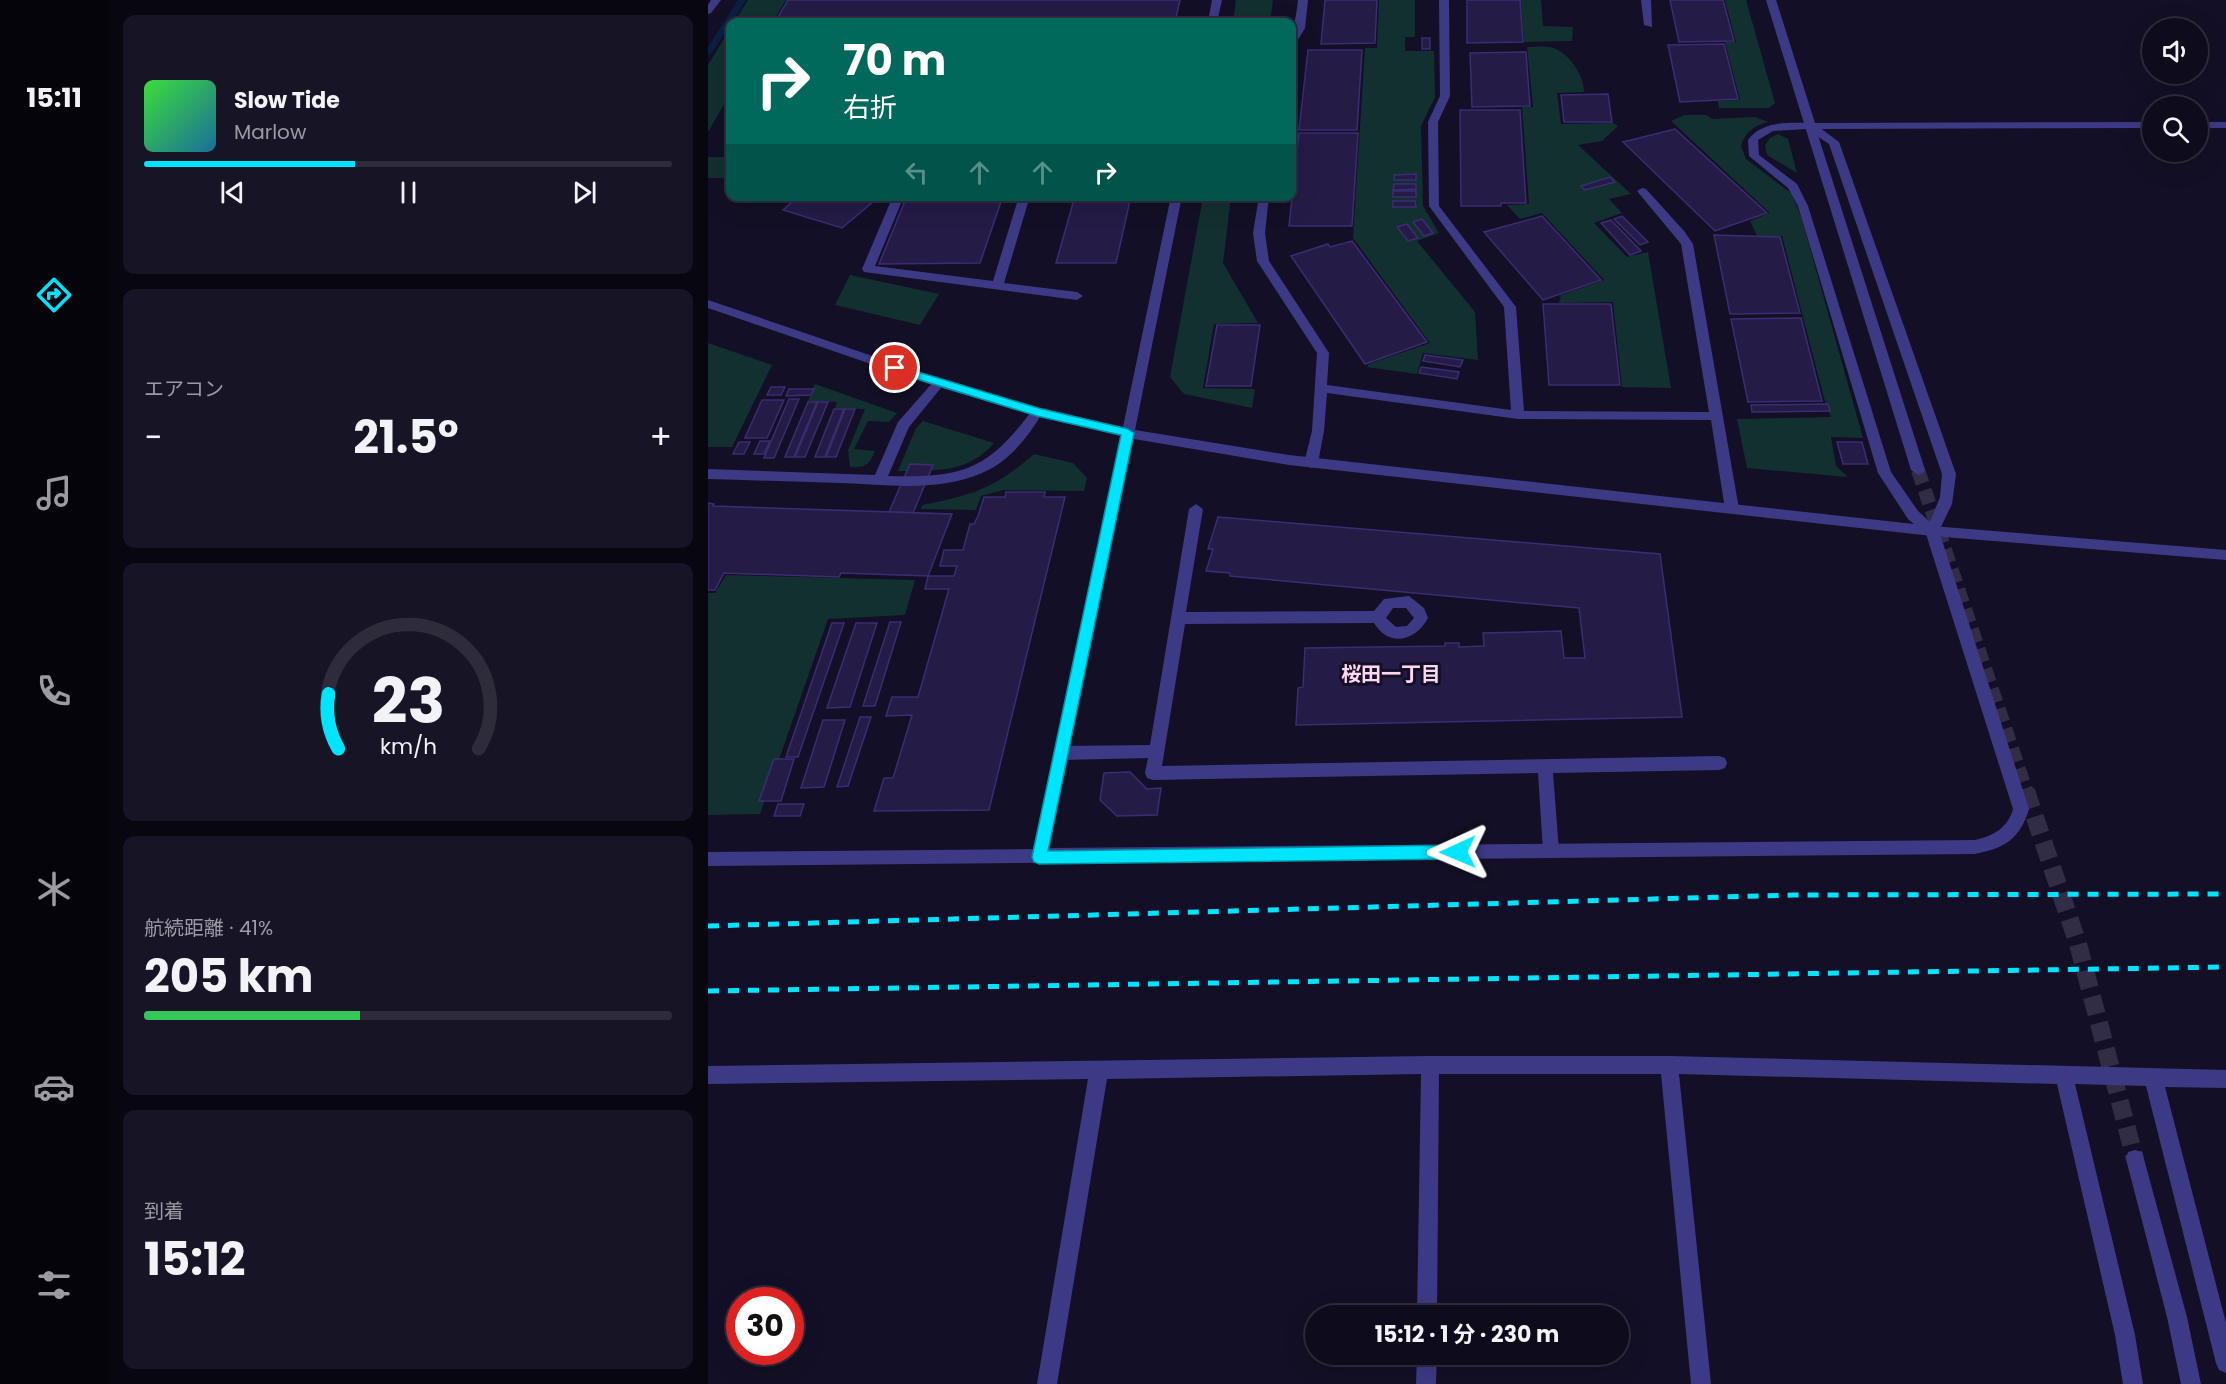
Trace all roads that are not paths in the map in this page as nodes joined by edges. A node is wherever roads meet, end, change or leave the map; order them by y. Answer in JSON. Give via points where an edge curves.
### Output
{"nodes":[{"id":1,"x":716,"y":0,"type":"edge"},
{"id":2,"x":1217,"y":0,"type":"edge"},
{"id":3,"x":1303,"y":0,"type":"edge"},
{"id":4,"x":1444,"y":0,"type":"edge"},
{"id":5,"x":1646,"y":0,"type":"edge"},
{"id":6,"x":1771,"y":0,"type":"edge"},
{"id":7,"x":708,"y":11,"type":"edge"},
{"id":8,"x":1214,"y":18,"type":"edge"},
{"id":9,"x":1649,"y":25,"type":"dead end"},
{"id":10,"x":1296,"y":36,"type":"edge"},
{"id":11,"x":2142,"y":125,"type":"edge"},
{"id":12,"x":2208,"y":125,"type":"edge"},
{"id":13,"x":2226,"y":125,"type":"edge"},
{"id":14,"x":1809,"y":126,"type":"junction"},
{"id":15,"x":1642,"y":191,"type":"dead end"},
{"id":16,"x":897,"y":201,"type":"edge"},
{"id":17,"x":1023,"y":201,"type":"edge"},
{"id":18,"x":1176,"y":201,"type":"edge"},
{"id":19,"x":1263,"y":201,"type":"edge"},
{"id":20,"x":997,"y":286,"type":"junction"},
{"id":21,"x":1077,"y":296,"type":"dead end"},
{"id":22,"x":708,"y":304,"type":"edge"},
{"id":23,"x":939,"y":383,"type":"junction"},
{"id":24,"x":1320,"y":388,"type":"junction"},
{"id":25,"x":1037,"y":412,"type":"junction"},
{"id":26,"x":1518,"y":415,"type":"junction"},
{"id":27,"x":1716,"y":416,"type":"junction"},
{"id":28,"x":1128,"y":433,"type":"junction"},
{"id":29,"x":1311,"y":463,"type":"junction"},
{"id":30,"x":1918,"y":470,"type":"tunnel mouth"},
{"id":31,"x":708,"y":474,"type":"edge"},
{"id":32,"x":880,"y":480,"type":"junction"},
{"id":33,"x":1196,"y":509,"type":"dead end"},
{"id":34,"x":1732,"y":509,"type":"junction"},
{"id":35,"x":1932,"y":531,"type":"junction"},
{"id":36,"x":2226,"y":555,"type":"edge"},
{"id":37,"x":1378,"y":617,"type":"dead end"},
{"id":38,"x":1179,"y":618,"type":"junction"},
{"id":39,"x":1157,"y":751,"type":"junction"},
{"id":40,"x":1061,"y":753,"type":"junction"},
{"id":41,"x":1719,"y":764,"type":"dead end"},
{"id":42,"x":1545,"y":767,"type":"junction"},
{"id":43,"x":1551,"y":851,"type":"junction"},
{"id":44,"x":1039,"y":857,"type":"junction"},
{"id":45,"x":708,"y":859,"type":"edge"},
{"id":46,"x":1430,"y":1065,"type":"junction"},
{"id":47,"x":1669,"y":1065,"type":"junction"},
{"id":48,"x":1099,"y":1070,"type":"junction"},
{"id":49,"x":708,"y":1075,"type":"edge"},
{"id":50,"x":2064,"y":1075,"type":"junction"},
{"id":51,"x":2153,"y":1077,"type":"junction"},
{"id":52,"x":2226,"y":1079,"type":"edge"},
{"id":53,"x":2135,"y":1159,"type":"tunnel mouth"},
{"id":54,"x":1427,"y":1305,"type":"edge"},
{"id":55,"x":2226,"y":1363,"type":"edge"},
{"id":56,"x":1426,"y":1365,"type":"edge"},
{"id":57,"x":1047,"y":1384,"type":"edge"},
{"id":58,"x":1426,"y":1384,"type":"edge"},
{"id":59,"x":1701,"y":1384,"type":"edge"},
{"id":60,"x":2133,"y":1384,"type":"edge"},
{"id":61,"x":2191,"y":1384,"type":"edge"}],
"edges":[{"from":1,"to":7,"type":"street"},
{"from":2,"to":8,"type":"street"},
{"from":3,"to":10,"type":"street"},
{"from":4,"to":26,"type":"street","via":[[1446,96],[1433,122],[1434,206],[1509,307]]},
{"from":5,"to":9,"type":"street"},
{"from":6,"to":14,"type":"street"},
{"from":11,"to":14,"type":"street"},
{"from":12,"to":13,"type":"street"},
{"from":14,"to":30,"type":"street"},
{"from":14,"to":35,"type":"street","via":[[1834,142],[1949,474],[1949,495]]},
{"from":14,"to":35,"type":"street","via":[[1773,127],[1760,132],[1751,149],[1754,156],[1793,186],[1798,196],[1885,473],[1913,515]]},
{"from":15,"to":27,"type":"street","via":[[1687,244]]},
{"from":16,"to":20,"type":"street","via":[[868,269]]},
{"from":17,"to":20,"type":"street"},
{"from":18,"to":28,"type":"street"},
{"from":19,"to":24,"type":"street","via":[[1259,233],[1263,261],[1323,353]]},
{"from":20,"to":21,"type":"street"},
{"from":22,"to":23,"type":"street"},
{"from":23,"to":25,"type":"street"},
{"from":23,"to":32,"type":"street","via":[[903,425]]},
{"from":24,"to":26,"type":"street"},
{"from":24,"to":29,"type":"street","via":[[1318,431]]},
{"from":25,"to":28,"type":"street"},
{"from":25,"to":32,"type":"street","via":[[1009,449],[980,470],[929,482]]},
{"from":26,"to":27,"type":"street"},
{"from":27,"to":34,"type":"street"},
{"from":28,"to":29,"type":"street"},
{"from":28,"to":40,"type":"street"},
{"from":29,"to":34,"type":"street"},
{"from":31,"to":32,"type":"street"},
{"from":33,"to":38,"type":"street"},
{"from":34,"to":35,"type":"street"},
{"from":35,"to":36,"type":"street"},
{"from":35,"to":43,"type":"street","via":[[2021,809],[2017,823],[1995,843],[1975,847]]},
{"from":37,"to":38,"type":"street"},
{"from":38,"to":39,"type":"street"},
{"from":39,"to":40,"type":"street"},
{"from":39,"to":42,"type":"street","via":[[1154,773]]},
{"from":40,"to":44,"type":"street"},
{"from":41,"to":42,"type":"street"},
{"from":42,"to":43,"type":"street"},
{"from":43,"to":44,"type":"street"},
{"from":44,"to":45,"type":"street"},
{"from":46,"to":47,"type":"street"},
{"from":46,"to":48,"type":"street"},
{"from":46,"to":54,"type":"street"},
{"from":47,"to":50,"type":"street"},
{"from":47,"to":59,"type":"street"},
{"from":48,"to":49,"type":"street"},
{"from":48,"to":57,"type":"street"},
{"from":50,"to":51,"type":"street"},
{"from":50,"to":60,"type":"street"},
{"from":51,"to":52,"type":"street"},
{"from":51,"to":55,"type":"street"},
{"from":53,"to":61,"type":"street"},
{"from":56,"to":58,"type":"street"}]}
